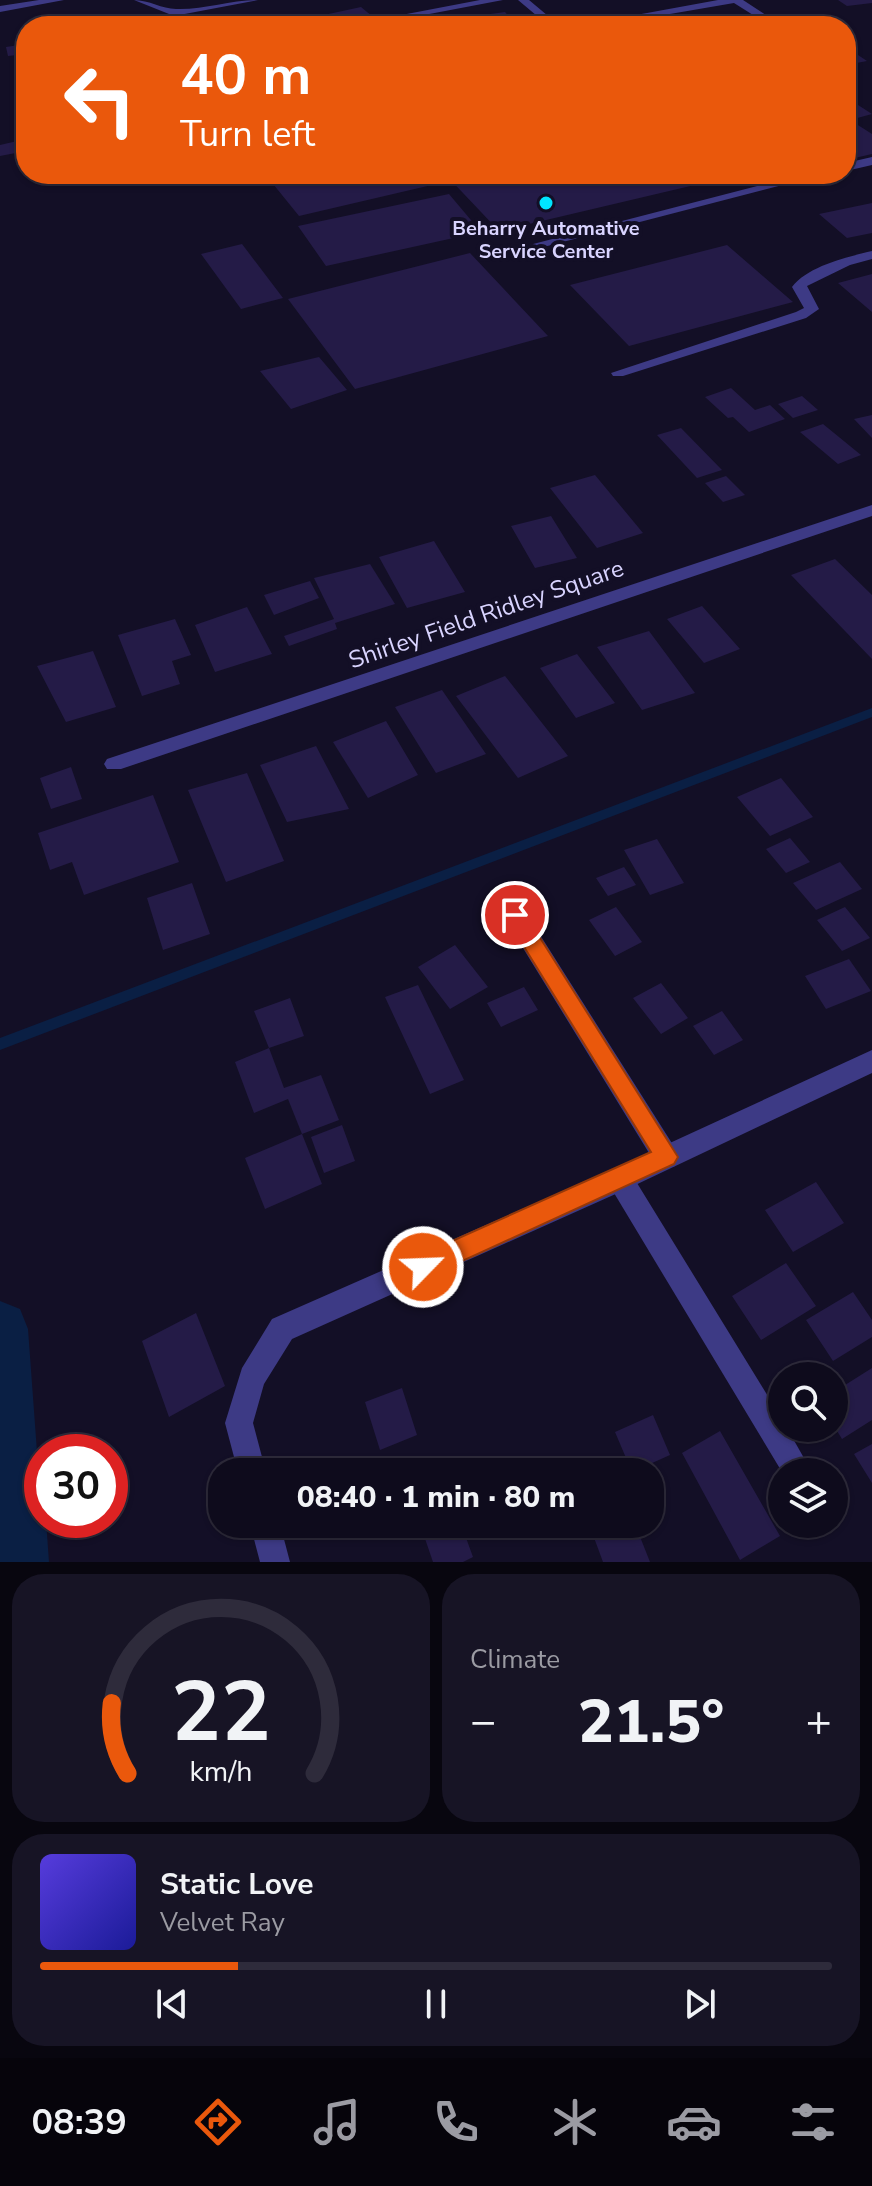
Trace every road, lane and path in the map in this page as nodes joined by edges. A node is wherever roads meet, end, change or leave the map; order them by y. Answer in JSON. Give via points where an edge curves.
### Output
{"nodes":[{"id":1,"x":59,"y":0,"type":"edge"},
{"id":2,"x":139,"y":0,"type":"edge"},
{"id":3,"x":253,"y":0,"type":"edge"},
{"id":4,"x":498,"y":0,"type":"edge"},
{"id":5,"x":523,"y":0,"type":"edge"},
{"id":6,"x":736,"y":0,"type":"edge"},
{"id":7,"x":0,"y":9,"type":"edge"},
{"id":8,"x":174,"y":13,"type":"junction"},
{"id":9,"x":176,"y":16,"type":"edge"},
{"id":10,"x":402,"y":16,"type":"edge"},
{"id":11,"x":543,"y":16,"type":"edge"},
{"id":12,"x":641,"y":16,"type":"edge"},
{"id":13,"x":762,"y":16,"type":"edge"},
{"id":14,"x":779,"y":184,"type":"edge"},
{"id":15,"x":505,"y":253,"type":"dead end"},
{"id":16,"x":872,"y":255,"type":"edge"},
{"id":17,"x":618,"y":373,"type":"dead end"},
{"id":18,"x":872,"y":510,"type":"edge"},
{"id":19,"x":114,"y":764,"type":"dead end"},
{"id":20,"x":515,"y":915,"type":"dead end"},
{"id":21,"x":872,"y":1061,"type":"edge"},
{"id":22,"x":666,"y":1157,"type":"junction"},
{"id":23,"x":620,"y":1179,"type":"junction"},
{"id":24,"x":248,"y":1458,"type":"edge"},
{"id":25,"x":790,"y":1458,"type":"edge"},
{"id":26,"x":269,"y":1538,"type":"edge"},
{"id":27,"x":275,"y":1562,"type":"edge"}],
"edges":[{"from":1,"to":7,"type":"street"},
{"from":2,"to":8,"type":"street"},
{"from":3,"to":8,"type":"street"},
{"from":4,"to":10,"type":"street"},
{"from":5,"to":11,"type":"street"},
{"from":6,"to":12,"type":"street"},
{"from":6,"to":13,"type":"street"},
{"from":8,"to":9,"type":"street"},
{"from":14,"to":15,"type":"street"},
{"from":16,"to":17,"type":"street","via":[[802,283],[799,287],[812,309],[801,315]]},
{"from":18,"to":19,"type":"street","name":"Shirley Field Ridley Square"},
{"from":20,"to":22,"type":"street"},
{"from":21,"to":22,"type":"street"},
{"from":22,"to":23,"type":"street"},
{"from":23,"to":24,"type":"street","via":[[282,1329],[252,1378],[239,1423]]},
{"from":23,"to":25,"type":"street"},
{"from":26,"to":27,"type":"street"}]}
